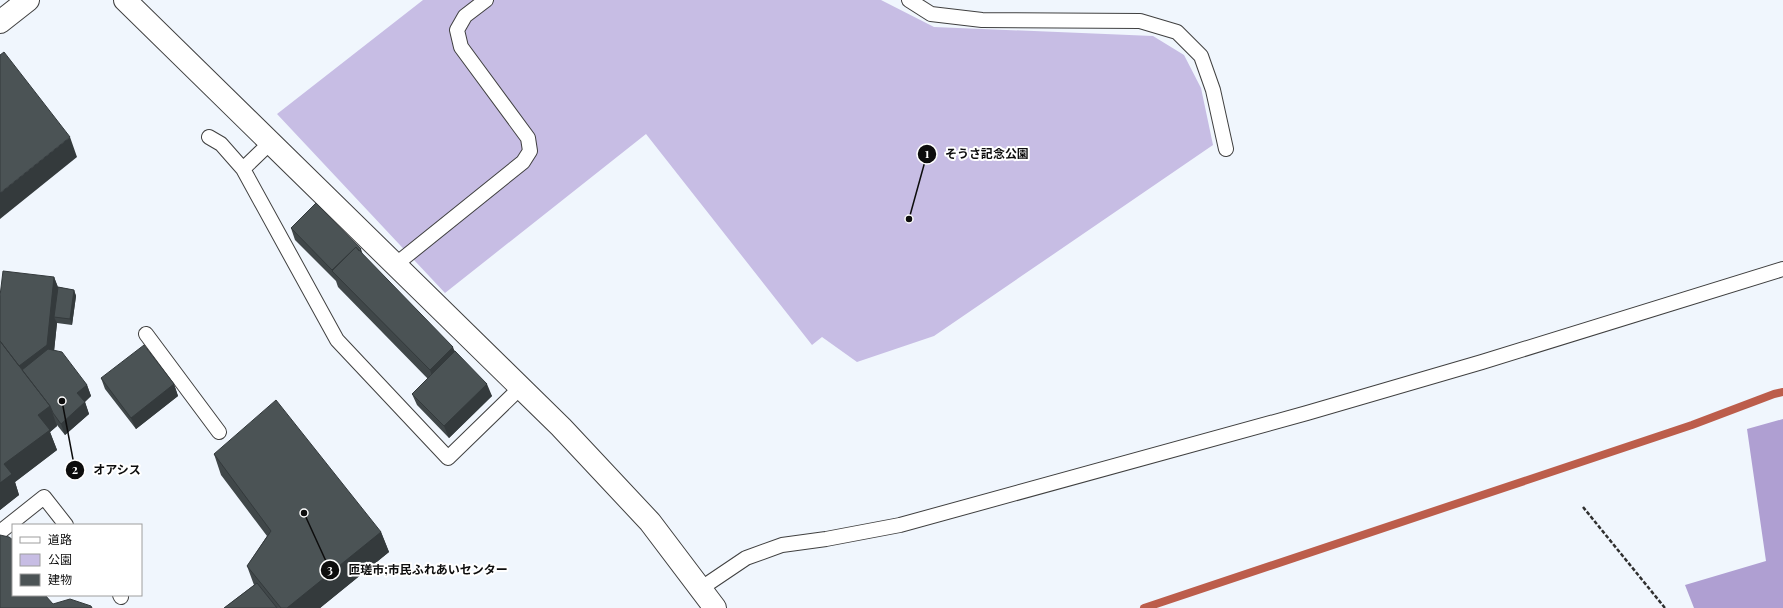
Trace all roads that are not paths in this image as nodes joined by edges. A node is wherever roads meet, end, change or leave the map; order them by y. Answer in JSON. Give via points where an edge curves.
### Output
{"nodes":[{"id":1,"x":28,"y":0,"type":"edge"},
{"id":2,"x":125,"y":0,"type":"edge"},
{"id":3,"x":486,"y":0,"type":"edge"},
{"id":4,"x":909,"y":0,"type":"edge"},
{"id":5,"x":0,"y":22,"type":"edge"},
{"id":6,"x":209,"y":137,"type":"dead end"},
{"id":7,"x":271,"y":142,"type":"junction"},
{"id":8,"x":1226,"y":149,"type":"dead end"},
{"id":9,"x":242,"y":168,"type":"junction"},
{"id":10,"x":395,"y":264,"type":"junction"},
{"id":11,"x":1783,"y":268,"type":"edge"},
{"id":12,"x":146,"y":334,"type":"dead end"},
{"id":13,"x":520,"y":388,"type":"junction"},
{"id":14,"x":219,"y":432,"type":"dead end"},
{"id":15,"x":65,"y":524,"type":"edge"},
{"id":16,"x":0,"y":532,"type":"edge"},
{"id":17,"x":700,"y":589,"type":"junction"},
{"id":18,"x":715,"y":608,"type":"edge"}],
"edges":[{"from":1,"to":5,"type":"street"},
{"from":2,"to":7,"type":"street"},
{"from":3,"to":10,"type":"lane","via":[[465,16],[457,30],[461,47],[528,138],[530,151],[523,162]]},
{"from":4,"to":8,"type":"lane","via":[[932,14],[982,20],[1140,21],[1177,32],[1202,56],[1213,90]]},
{"from":6,"to":9,"type":"lane","via":[[222,144]]},
{"from":7,"to":9,"type":"lane"},
{"from":7,"to":10,"type":"street"},
{"from":9,"to":13,"type":"lane","via":[[337,340],[448,458]]},
{"from":10,"to":13,"type":"street"},
{"from":11,"to":17,"type":"lane","via":[[1482,362],[1307,413],[900,525],[782,545],[746,558]]},
{"from":12,"to":14,"type":"lane"},
{"from":13,"to":17,"type":"street","via":[[561,427],[650,522]]},
{"from":15,"to":16,"type":"lane","via":[[44,497]]},
{"from":17,"to":18,"type":"street"}]}
